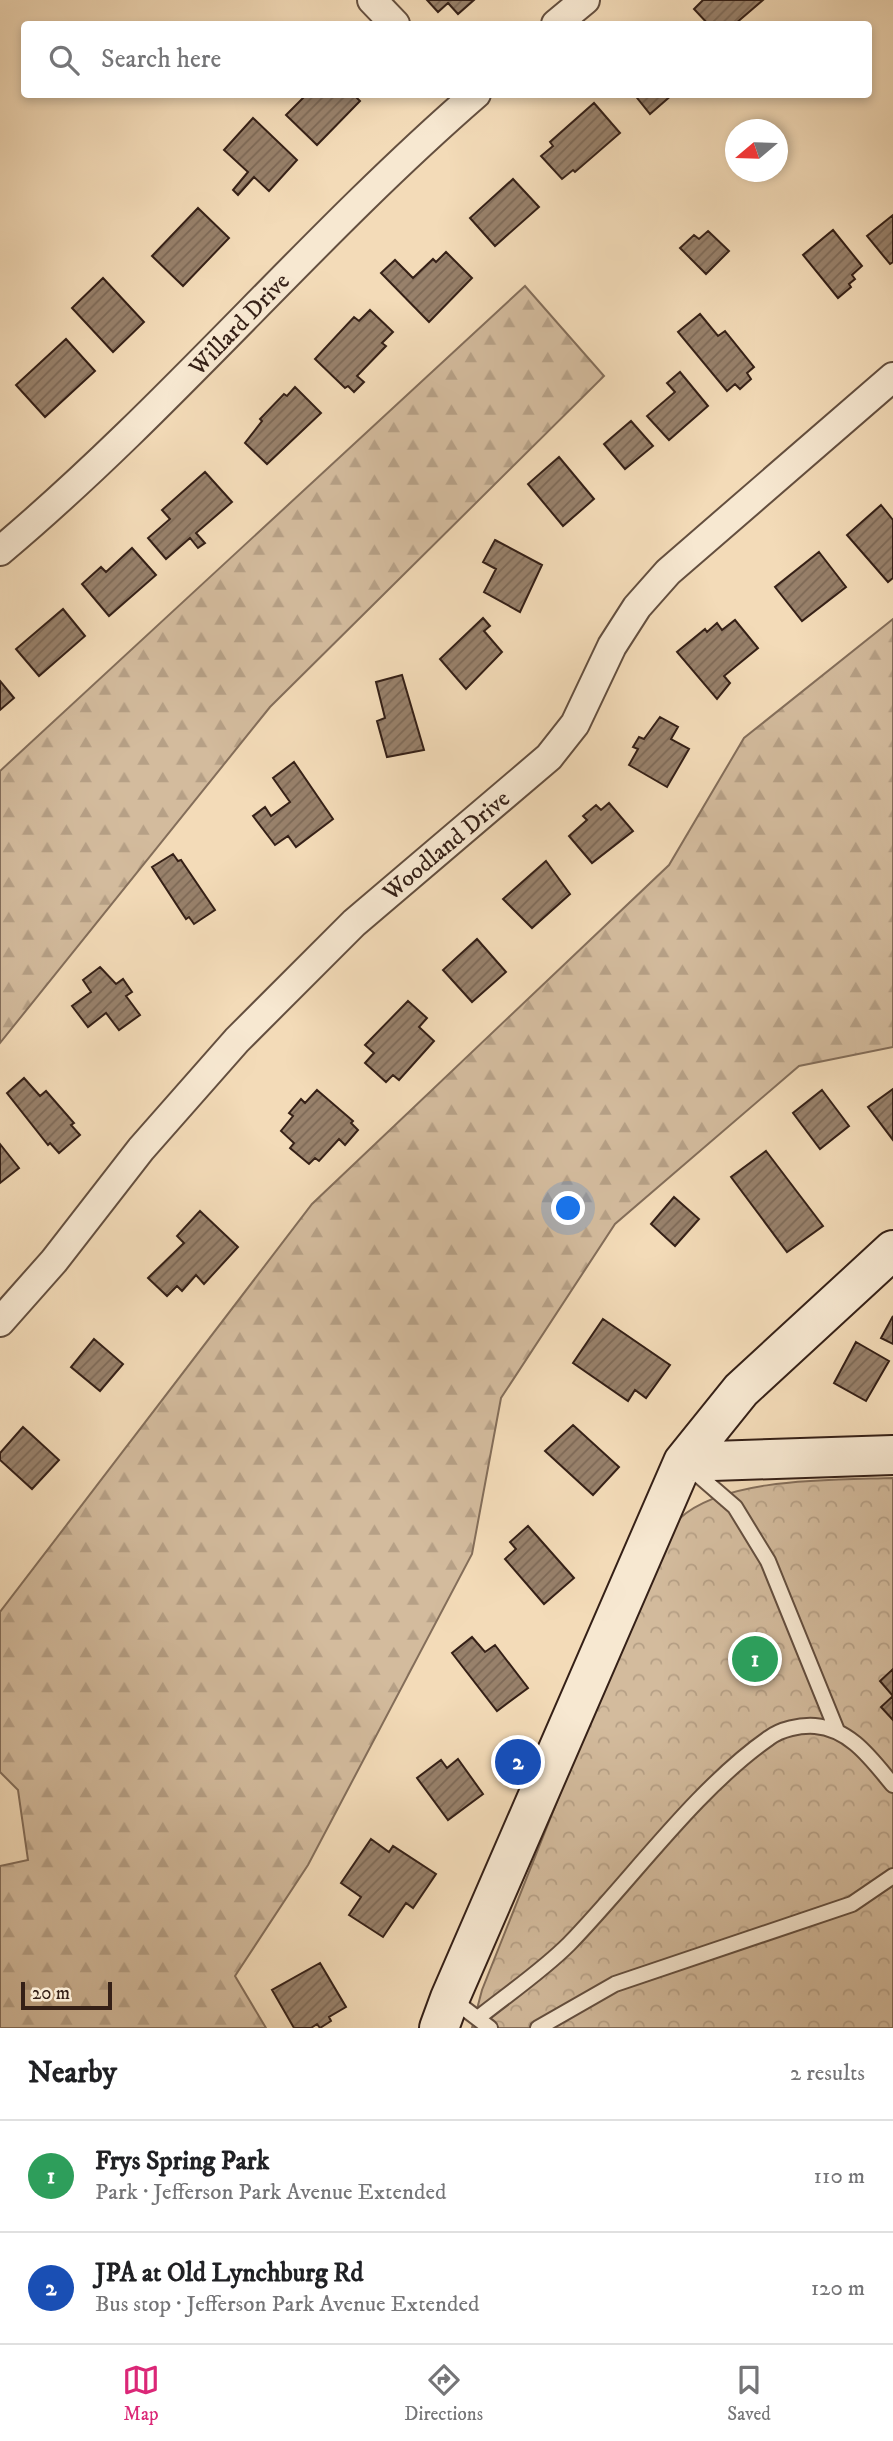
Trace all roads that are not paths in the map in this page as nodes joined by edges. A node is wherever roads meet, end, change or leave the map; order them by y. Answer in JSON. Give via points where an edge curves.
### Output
{"nodes":[{"id":1,"x":372,"y":0,"type":"edge"},
{"id":2,"x":585,"y":0,"type":"edge"},
{"id":3,"x":392,"y":21,"type":"edge"},
{"id":4,"x":560,"y":21,"type":"edge"},
{"id":5,"x":467,"y":98,"type":"edge"},
{"id":6,"x":893,"y":377,"type":"edge"},
{"id":7,"x":0,"y":551,"type":"edge"},
{"id":8,"x":893,"y":1250,"type":"edge"},
{"id":9,"x":0,"y":1322,"type":"edge"},
{"id":10,"x":893,"y":1455,"type":"edge"},
{"id":11,"x":683,"y":1462,"type":"junction"},
{"id":12,"x":837,"y":1731,"type":"junction"},
{"id":13,"x":893,"y":1785,"type":"edge"},
{"id":14,"x":893,"y":1876,"type":"edge"},
{"id":15,"x":456,"y":2015,"type":"edge"},
{"id":16,"x":421,"y":2028,"type":"edge"},
{"id":17,"x":490,"y":2028,"type":"edge"},
{"id":18,"x":538,"y":2028,"type":"edge"}],
"edges":[{"from":1,"to":3,"type":"street"},
{"from":2,"to":4,"type":"street"},
{"from":5,"to":7,"type":"street","name":"Willard Drive","via":[[133,432]]},
{"from":6,"to":9,"type":"street","name":"Woodland Drive","via":[[667,572],[612,646],[575,724],[549,757],[354,923],[274,1002],[141,1149]]},
{"from":8,"to":11,"type":"street","via":[[741,1390]]},
{"from":10,"to":11,"type":"street"},
{"from":11,"to":12,"type":"lane","via":[[735,1507],[768,1561]]},
{"from":11,"to":15,"type":"street"},
{"from":12,"to":13,"type":"lane","via":[[857,1743]]},
{"from":12,"to":15,"type":"lane","via":[[815,1726],[771,1736],[722,1777],[567,1946]]},
{"from":14,"to":18,"type":"lane","via":[[852,1903],[615,1984]]},
{"from":15,"to":16,"type":"street"},
{"from":15,"to":17,"type":"lane"}]}
